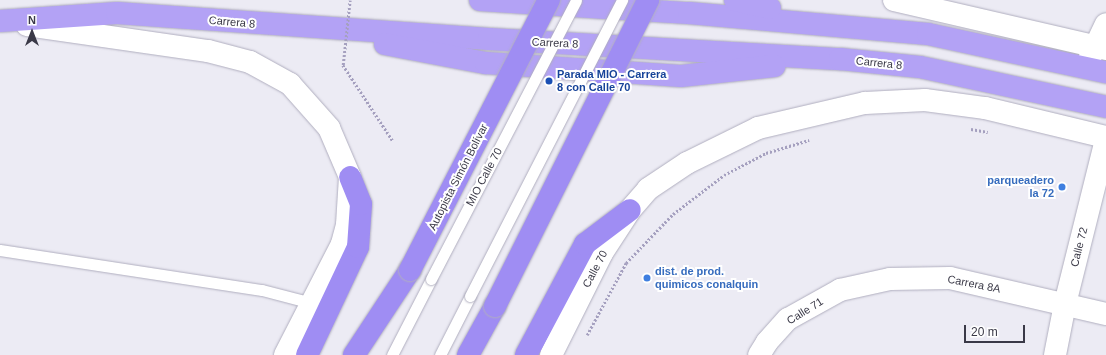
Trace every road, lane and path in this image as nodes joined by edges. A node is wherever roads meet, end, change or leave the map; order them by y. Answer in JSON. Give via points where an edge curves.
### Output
{"nodes":[{"id":1,"x":350,"y":0,"type":"edge"},
{"id":2,"x":480,"y":0,"type":"edge"},
{"id":3,"x":549,"y":0,"type":"edge"},
{"id":4,"x":576,"y":0,"type":"edge"},
{"id":5,"x":622,"y":0,"type":"edge"},
{"id":6,"x":648,"y":0,"type":"edge"},
{"id":7,"x":735,"y":0,"type":"edge"},
{"id":8,"x":894,"y":0,"type":"edge"},
{"id":9,"x":939,"y":5,"type":"edge"},
{"id":10,"x":0,"y":21,"type":"edge"},
{"id":11,"x":1106,"y":24,"type":"edge"},
{"id":12,"x":839,"y":25,"type":"junction"},
{"id":13,"x":1101,"y":48,"type":"edge"},
{"id":14,"x":1096,"y":70,"type":"edge"},
{"id":15,"x":1106,"y":107,"type":"edge"},
{"id":16,"x":964,"y":128,"type":"dead end"},
{"id":17,"x":993,"y":133,"type":"dead end"},
{"id":18,"x":1106,"y":138,"type":"edge"},
{"id":19,"x":811,"y":139,"type":"dead end"},
{"id":20,"x":393,"y":140,"type":"dead end"},
{"id":21,"x":350,"y":177,"type":"junction"},
{"id":22,"x":630,"y":210,"type":"junction"},
{"id":23,"x":0,"y":250,"type":"edge"},
{"id":24,"x":410,"y":270,"type":"junction"},
{"id":25,"x":840,"y":290,"type":"joint"},
{"id":26,"x":312,"y":303,"type":"junction"},
{"id":27,"x":1064,"y":304,"type":"junction"},
{"id":28,"x":495,"y":306,"type":"junction"},
{"id":29,"x":1106,"y":314,"type":"edge"},
{"id":30,"x":583,"y":342,"type":"dead end"},
{"id":31,"x":285,"y":355,"type":"edge"},
{"id":32,"x":307,"y":355,"type":"edge"},
{"id":33,"x":354,"y":355,"type":"edge"},
{"id":34,"x":369,"y":355,"type":"edge"},
{"id":35,"x":392,"y":355,"type":"edge"},
{"id":36,"x":440,"y":355,"type":"edge"},
{"id":37,"x":468,"y":355,"type":"edge"},
{"id":38,"x":477,"y":355,"type":"edge"},
{"id":39,"x":526,"y":355,"type":"edge"},
{"id":40,"x":551,"y":355,"type":"edge"},
{"id":41,"x":759,"y":355,"type":"edge"},
{"id":42,"x":1055,"y":355,"type":"edge"}],
"edges":[{"from":1,"to":20,"type":"path","bridge":true,"via":[[343,65]]},
{"from":2,"to":12,"type":"main road"},
{"from":3,"to":24,"type":"highway","name":"Autopista Simón Bolívar","bridge":true},
{"from":4,"to":35,"type":"lane","name":"MIO Calle 70","bridge":true},
{"from":5,"to":36,"type":"lane","bridge":true},
{"from":6,"to":28,"type":"highway","bridge":true},
{"from":7,"to":12,"type":"main road"},
{"from":8,"to":9,"type":"street"},
{"from":9,"to":13,"type":"street"},
{"from":10,"to":15,"type":"main road","name":"Carrera 8","via":[[117,12],[291,26],[840,59],[920,67]]},
{"from":10,"to":21,"type":"street","name":"Carrera 8","via":[[208,51],[250,62],[290,84],[329,128]]},
{"from":11,"to":13,"type":"street"},
{"from":12,"to":14,"type":"main road","via":[[928,34]]},
{"from":13,"to":14,"type":"street"},
{"from":16,"to":17,"type":"path"},
{"from":18,"to":22,"type":"street","name":"Calle 70","via":[[985,108],[933,101],[866,103],[758,128],[687,163],[648,189]]},
{"from":18,"to":27,"type":"street","name":"Calle 72"},
{"from":19,"to":30,"type":"path","via":[[766,153],[724,175],[672,214],[626,263]]},
{"from":21,"to":26,"type":"street","via":[[347,225],[342,244]]},
{"from":21,"to":32,"type":"highway","via":[[361,204],[358,247]]},
{"from":22,"to":39,"type":"highway","via":[[585,244]]},
{"from":22,"to":40,"type":"street","name":"Calle 70","via":[[602,253]]},
{"from":23,"to":26,"type":"lane","via":[[262,290]]},
{"from":24,"to":33,"type":"highway"},
{"from":24,"to":34,"type":"highway","name":"Autopista Simón Bolívar"},
{"from":25,"to":27,"type":"street","name":"Carrera 8A","via":[[890,279],[950,278]]},
{"from":25,"to":41,"type":"street","name":"Calle 71","via":[[788,319]]},
{"from":26,"to":31,"type":"street"},
{"from":27,"to":29,"type":"street","name":"Carrera 8A"},
{"from":27,"to":42,"type":"street","name":"Calle 72"},
{"from":28,"to":37,"type":"highway"},
{"from":28,"to":38,"type":"highway"}]}
